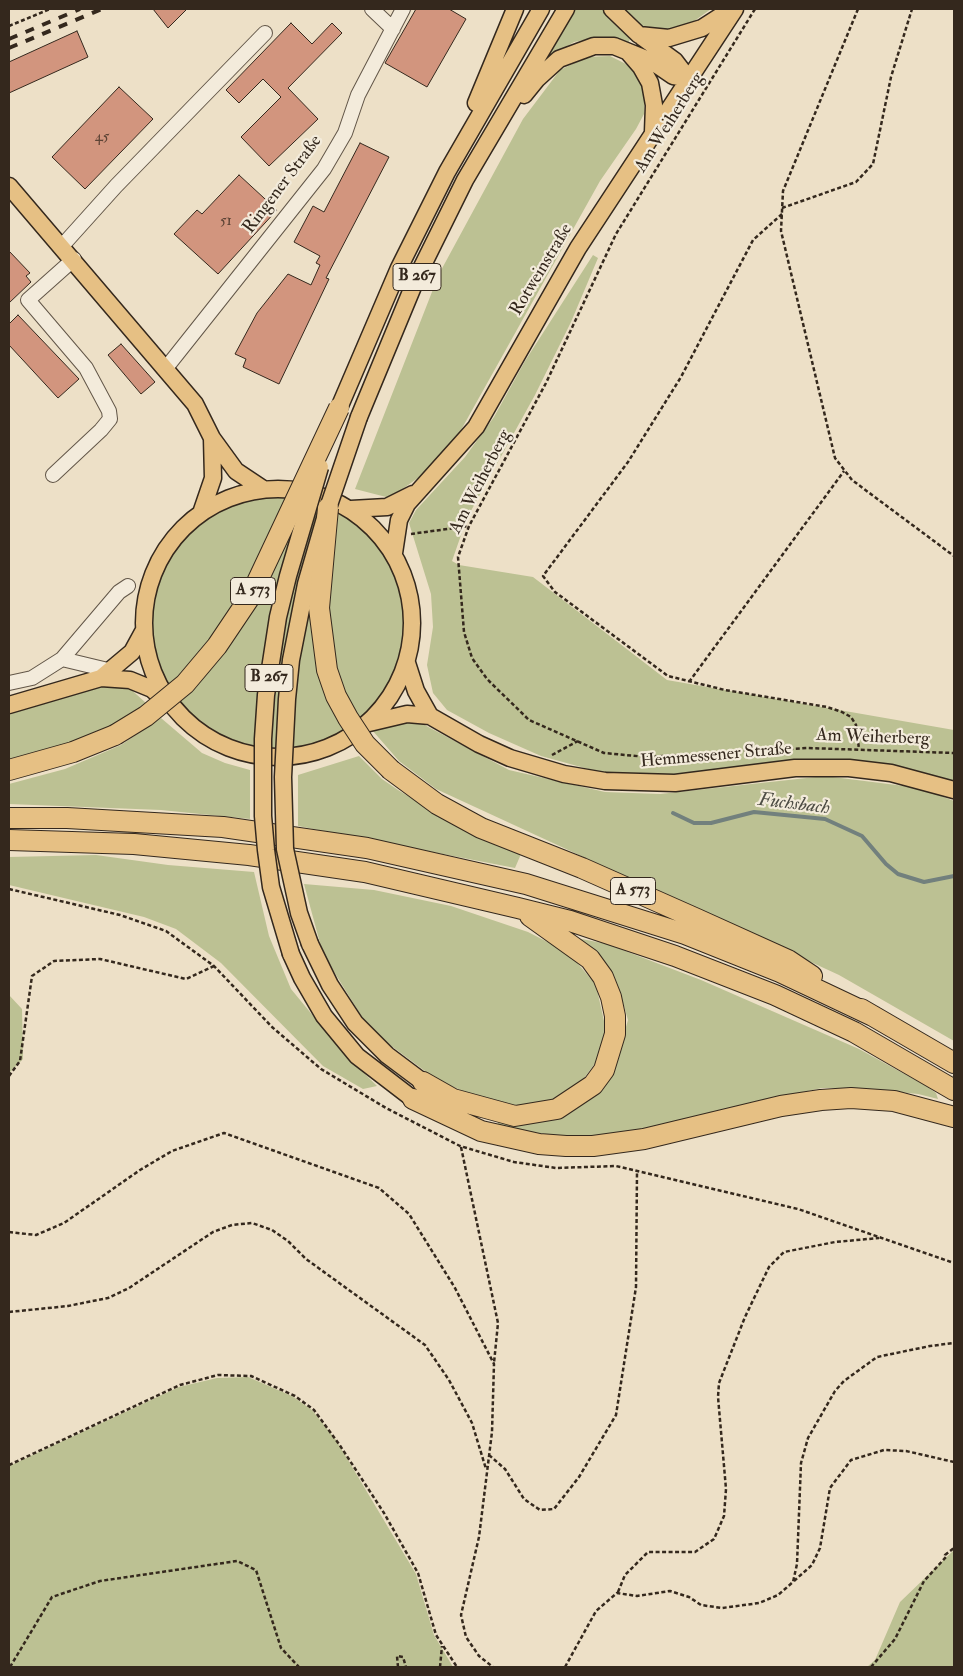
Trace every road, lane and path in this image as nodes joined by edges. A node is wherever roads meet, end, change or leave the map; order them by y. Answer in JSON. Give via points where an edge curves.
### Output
{"nodes":[{"id":1,"x":50,"y":9,"type":"edge"},
{"id":2,"x":372,"y":9,"type":"edge"},
{"id":3,"x":403,"y":9,"type":"edge"},
{"id":4,"x":515,"y":9,"type":"edge"},
{"id":5,"x":540,"y":9,"type":"edge"},
{"id":6,"x":566,"y":9,"type":"edge"},
{"id":7,"x":612,"y":9,"type":"edge"},
{"id":8,"x":733,"y":9,"type":"edge"},
{"id":9,"x":755,"y":9,"type":"edge"},
{"id":10,"x":858,"y":9,"type":"edge"},
{"id":11,"x":912,"y":9,"type":"edge"},
{"id":12,"x":9,"y":26,"type":"edge"},
{"id":13,"x":393,"y":29,"type":"junction"},
{"id":14,"x":265,"y":34,"type":"dead end"},
{"id":15,"x":639,"y":35,"type":"junction"},
{"id":16,"x":627,"y":50,"type":"junction"},
{"id":17,"x":688,"y":78,"type":"junction"},
{"id":18,"x":653,"y":132,"type":"junction"},
{"id":19,"x":486,"y":142,"type":"junction"},
{"id":20,"x":447,"y":172,"type":"junction"},
{"id":21,"x":9,"y":186,"type":"edge"},
{"id":22,"x":782,"y":208,"type":"junction"},
{"id":23,"x":782,"y":214,"type":"junction"},
{"id":24,"x":62,"y":246,"type":"junction"},
{"id":25,"x":74,"y":259,"type":"junction"},
{"id":26,"x":166,"y":368,"type":"junction"},
{"id":27,"x":339,"y":408,"type":"junction"},
{"id":28,"x":212,"y":438,"type":"junction"},
{"id":29,"x":844,"y":471,"type":"junction"},
{"id":30,"x":53,"y":475,"type":"dead end"},
{"id":31,"x":263,"y":489,"type":"junction"},
{"id":32,"x":419,"y":490,"type":"junction"},
{"id":33,"x":328,"y":508,"type":"junction"},
{"id":34,"x":351,"y":509,"type":"junction"},
{"id":35,"x":201,"y":512,"type":"junction"},
{"id":36,"x":469,"y":526,"type":"junction"},
{"id":37,"x":411,"y":534,"type":"dead end"},
{"id":38,"x":394,"y":553,"type":"junction"},
{"id":39,"x":954,"y":556,"type":"edge"},
{"id":40,"x":128,"y":586,"type":"dead end"},
{"id":41,"x":144,"y":630,"type":"junction"},
{"id":42,"x":62,"y":659,"type":"junction"},
{"id":43,"x":407,"y":663,"type":"junction"},
{"id":44,"x":107,"y":675,"type":"junction"},
{"id":45,"x":689,"y":682,"type":"junction"},
{"id":46,"x":9,"y":683,"type":"edge"},
{"id":47,"x":9,"y":705,"type":"edge"},
{"id":48,"x":177,"y":712,"type":"junction"},
{"id":49,"x":430,"y":716,"type":"junction"},
{"id":50,"x":369,"y":723,"type":"junction"},
{"id":51,"x":578,"y":741,"type":"junction"},
{"id":52,"x":859,"y":750,"type":"junction"},
{"id":53,"x":954,"y":753,"type":"edge"},
{"id":54,"x":533,"y":765,"type":"junction"},
{"id":55,"x":9,"y":770,"type":"edge"},
{"id":56,"x":954,"y":790,"type":"edge"},
{"id":57,"x":9,"y":818,"type":"edge"},
{"id":58,"x":9,"y":840,"type":"edge"},
{"id":59,"x":518,"y":908,"type":"junction"},
{"id":60,"x":214,"y":966,"type":"dead end"},
{"id":61,"x":873,"y":1016,"type":"junction"},
{"id":62,"x":954,"y":1063,"type":"edge"},
{"id":63,"x":9,"y":1076,"type":"edge"},
{"id":64,"x":418,"y":1090,"type":"junction"},
{"id":65,"x":954,"y":1090,"type":"edge"},
{"id":66,"x":954,"y":1117,"type":"edge"},
{"id":67,"x":460,"y":1146,"type":"dead end"},
{"id":68,"x":638,"y":1171,"type":"dead end"},
{"id":69,"x":9,"y":1232,"type":"edge"},
{"id":70,"x":881,"y":1238,"type":"dead end"},
{"id":71,"x":9,"y":1312,"type":"edge"},
{"id":72,"x":954,"y":1344,"type":"edge"},
{"id":73,"x":494,"y":1364,"type":"junction"},
{"id":74,"x":489,"y":1455,"type":"junction"},
{"id":75,"x":954,"y":1462,"type":"edge"},
{"id":76,"x":9,"y":1464,"type":"edge"},
{"id":77,"x":486,"y":1471,"type":"junction"},
{"id":78,"x":954,"y":1548,"type":"edge"},
{"id":79,"x":793,"y":1582,"type":"junction"},
{"id":80,"x":617,"y":1593,"type":"junction"},
{"id":81,"x":442,"y":1644,"type":"junction"},
{"id":82,"x":10,"y":1667,"type":"edge"},
{"id":83,"x":298,"y":1667,"type":"edge"},
{"id":84,"x":398,"y":1667,"type":"edge"},
{"id":85,"x":406,"y":1667,"type":"edge"},
{"id":86,"x":440,"y":1667,"type":"edge"},
{"id":87,"x":457,"y":1667,"type":"edge"},
{"id":88,"x":493,"y":1667,"type":"edge"},
{"id":89,"x":565,"y":1667,"type":"edge"},
{"id":90,"x":871,"y":1667,"type":"edge"}],
"edges":[{"from":1,"to":12,"type":"path"},
{"from":2,"to":13,"type":"street"},
{"from":3,"to":13,"type":"street","name":"Ringener Straße"},
{"from":4,"to":20,"type":"main road"},
{"from":5,"to":20,"type":"main road","number":"B 267"},
{"from":6,"to":19,"type":"main road","number":"B 267"},
{"from":7,"to":15,"type":"main road"},
{"from":8,"to":15,"type":"main road","via":[[702,28],[670,38]]},
{"from":8,"to":17,"type":"main road","name":"Rotweinstraße"},
{"from":9,"to":36,"type":"path","name":"Am Weiherberg","via":[[616,234],[546,383]]},
{"from":10,"to":22,"type":"path","via":[[783,191]]},
{"from":11,"to":22,"type":"path","via":[[891,77],[874,164],[856,182]]},
{"from":13,"to":26,"type":"street","name":"Ringener Straße","via":[[358,95],[345,133],[324,169]]},
{"from":14,"to":24,"type":"street"},
{"from":15,"to":17,"type":"main road","via":[[675,61]]},
{"from":16,"to":17,"type":"main road","number":"B 267","via":[[673,76]]},
{"from":16,"to":18,"type":"main road","via":[[650,84],[654,105]]},
{"from":16,"to":19,"type":"main road","number":"B 267","via":[[594,46],[559,59],[537,79]]},
{"from":17,"to":18,"type":"main road","name":"Rotweinstraße"},
{"from":18,"to":32,"type":"main road","name":"Rotweinstraße","via":[[578,248],[476,427]]},
{"from":19,"to":33,"type":"main road","number":"B 267","bridge":true,"via":[[417,277],[359,417]]},
{"from":20,"to":27,"type":"main road","number":"B 267","via":[[399,268]]},
{"from":21,"to":24,"type":"main road"},
{"from":22,"to":23,"type":"path"},
{"from":23,"to":29,"type":"path","via":[[781,231],[830,441],[835,458]]},
{"from":23,"to":45,"type":"path","via":[[753,240],[681,377],[628,462],[544,576],[555,592],[661,671]]},
{"from":24,"to":25,"type":"main road"},
{"from":25,"to":26,"type":"main road"},
{"from":25,"to":30,"type":"street","via":[[28,300],[86,368],[109,411],[110,419]]},
{"from":26,"to":28,"type":"main road","via":[[194,404]]},
{"from":27,"to":55,"type":"highway","number":"A 573","bridge":true,"via":[[250,597],[217,646],[185,684],[146,716],[115,735],[73,752]]},
{"from":27,"to":64,"type":"main road","number":"B 267","bridge":true,"via":[[308,500],[288,576],[266,695],[262,775],[266,850],[271,887],[291,954],[324,1016],[357,1056]]},
{"from":28,"to":31,"type":"main road","via":[[236,471]]},
{"from":28,"to":35,"type":"main road","via":[[213,478]]},
{"from":29,"to":39,"type":"path"},
{"from":29,"to":45,"type":"path"},
{"from":31,"to":34,"type":"main road","via":[[309,491]]},
{"from":31,"to":35,"type":"main road","via":[[231,497]]},
{"from":32,"to":34,"type":"main road","via":[[386,507]]},
{"from":32,"to":38,"type":"main road","name":"Rotweinstraße","via":[[399,520]]},
{"from":33,"to":61,"type":"highway","number":"A 573","bridge":true,"via":[[319,608],[327,670],[348,718],[365,744],[391,770],[437,804],[481,828],[582,868],[788,960]]},
{"from":33,"to":64,"type":"main road","number":"B 267","bridge":true,"via":[[306,584],[291,660],[284,738],[285,849],[299,913],[330,985],[355,1023]]},
{"from":34,"to":38,"type":"main road","via":[[375,529]]},
{"from":35,"to":41,"type":"main road","via":[[164,552],[152,576],[145,602]]},
{"from":36,"to":37,"type":"path"},
{"from":36,"to":51,"type":"path","name":"Am Weiherberg","via":[[458,557],[458,571],[464,632],[472,658],[504,698],[529,720]]},
{"from":38,"to":43,"type":"main road","via":[[411,596],[412,641]]},
{"from":40,"to":42,"type":"street","via":[[119,592]]},
{"from":41,"to":44,"type":"main road","via":[[132,652]]},
{"from":41,"to":48,"type":"main road","via":[[149,659],[160,687]]},
{"from":42,"to":44,"type":"street"},
{"from":42,"to":46,"type":"street","via":[[32,678]]},
{"from":43,"to":49,"type":"main road","via":[[416,691]]},
{"from":43,"to":50,"type":"main road","via":[[392,696]]},
{"from":44,"to":47,"type":"main road"},
{"from":44,"to":48,"type":"main road","via":[[152,689]]},
{"from":45,"to":52,"type":"path","via":[[842,712],[856,725]]},
{"from":48,"to":50,"type":"main road","via":[[206,736],[226,747],[255,756],[286,757],[316,752],[344,740]]},
{"from":49,"to":50,"type":"main road","via":[[408,714]]},
{"from":49,"to":54,"type":"main road","name":"Hemmessener Straße","via":[[479,744]]},
{"from":51,"to":52,"type":"path","name":"Am Weiherberg","via":[[604,753],[647,757],[808,748]]},
{"from":51,"to":54,"type":"path"},
{"from":52,"to":53,"type":"path","name":"Am Weiherberg"},
{"from":54,"to":56,"type":"main road","name":"Hemmessener Straße","via":[[588,778],[639,784],[695,782],[795,768],[849,768],[891,773]]},
{"from":57,"to":61,"type":"highway","number":"A 573","via":[[223,827],[367,848],[517,882],[685,934],[780,972]]},
{"from":58,"to":59,"type":"highway","via":[[134,844],[249,855],[365,872]]},
{"from":59,"to":64,"type":"highway","via":[[583,953],[603,977],[612,997],[615,1034],[604,1070],[593,1085],[557,1109],[515,1116]]},
{"from":59,"to":65,"type":"highway","via":[[570,921],[775,995],[854,1032]]},
{"from":60,"to":63,"type":"path","via":[[186,979],[100,959],[54,961],[32,976],[20,1061]]},
{"from":61,"to":62,"type":"highway","number":"A 573"},
{"from":64,"to":66,"type":"highway","via":[[480,1131],[539,1144],[566,1146],[644,1139],[781,1106],[821,1100],[894,1101]]},
{"from":67,"to":73,"type":"path","via":[[498,1323]]},
{"from":68,"to":74,"type":"path","via":[[636,1287],[616,1415],[579,1477],[554,1509],[540,1510],[524,1499],[505,1470]]},
{"from":69,"to":73,"type":"path","via":[[36,1234],[64,1223],[172,1151],[224,1133],[379,1188],[409,1214],[455,1288]]},
{"from":70,"to":80,"type":"path","via":[[835,1242],[784,1252],[769,1267],[744,1317],[719,1384],[726,1489],[724,1516],[714,1539],[695,1552],[648,1552],[625,1575]]},
{"from":71,"to":77,"type":"path","via":[[108,1298],[129,1288],[213,1232],[232,1225],[252,1223],[288,1240],[306,1259],[425,1345],[472,1423]]},
{"from":72,"to":79,"type":"path","via":[[876,1356],[835,1391],[808,1438],[801,1463],[797,1564]]},
{"from":73,"to":74,"type":"path"},
{"from":74,"to":77,"type":"path"},
{"from":75,"to":79,"type":"path","via":[[906,1451],[884,1450],[850,1460],[830,1488],[820,1548],[812,1565]]},
{"from":76,"to":81,"type":"path","via":[[180,1384],[218,1375],[251,1376],[294,1396],[314,1410],[339,1444],[384,1513],[418,1574],[436,1635]]},
{"from":77,"to":88,"type":"path","via":[[479,1537],[461,1614],[466,1637],[479,1656]]},
{"from":78,"to":90,"type":"path","via":[[924,1581],[895,1638]]},
{"from":79,"to":80,"type":"path","via":[[778,1595],[759,1604],[722,1608],[701,1605],[670,1591],[637,1596]]},
{"from":80,"to":89,"type":"path","via":[[596,1612]]},
{"from":81,"to":86,"type":"path"},
{"from":81,"to":87,"type":"path"},
{"from":82,"to":83,"type":"path","via":[[52,1598],[100,1581],[237,1561],[256,1570],[281,1648]]},
{"from":84,"to":85,"type":"path","via":[[397,1656],[403,1657]]}]}
